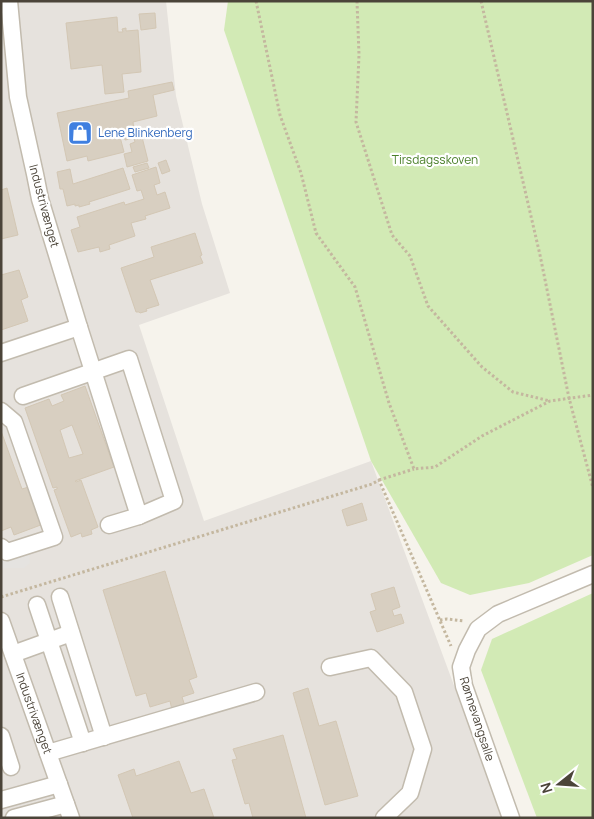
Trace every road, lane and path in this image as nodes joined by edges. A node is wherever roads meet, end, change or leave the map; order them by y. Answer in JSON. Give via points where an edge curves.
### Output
{"nodes":[{"id":1,"x":9,"y":1,"type":"edge"},
{"id":2,"x":256,"y":1,"type":"edge"},
{"id":3,"x":357,"y":1,"type":"edge"},
{"id":4,"x":481,"y":1,"type":"edge"},
{"id":5,"x":79,"y":327,"type":"junction"},
{"id":6,"x":1,"y":353,"type":"edge"},
{"id":7,"x":93,"y":371,"type":"junction"},
{"id":8,"x":593,"y":395,"type":"edge"},
{"id":9,"x":23,"y":396,"type":"dead end"},
{"id":10,"x":569,"y":398,"type":"junction"},
{"id":11,"x":550,"y":401,"type":"junction"},
{"id":12,"x":1,"y":411,"type":"edge"},
{"id":13,"x":414,"y":469,"type":"junction"},
{"id":14,"x":379,"y":480,"type":"junction"},
{"id":15,"x":593,"y":488,"type":"edge"},
{"id":16,"x":138,"y":516,"type":"junction"},
{"id":17,"x":109,"y":525,"type":"dead end"},
{"id":18,"x":1,"y":547,"type":"edge"},
{"id":19,"x":593,"y":561,"type":"edge"},
{"id":20,"x":585,"y":578,"type":"edge"},
{"id":21,"x":1,"y":597,"type":"edge"},
{"id":22,"x":60,"y":597,"type":"dead end"},
{"id":23,"x":37,"y":605,"type":"dead end"},
{"id":24,"x":2,"y":622,"type":"edge"},
{"id":25,"x":71,"y":634,"type":"junction"},
{"id":26,"x":49,"y":642,"type":"junction"},
{"id":27,"x":10,"y":659,"type":"edge"},
{"id":28,"x":330,"y":667,"type":"dead end"},
{"id":29,"x":461,"y":667,"type":"junction"},
{"id":30,"x":256,"y":692,"type":"dead end"},
{"id":31,"x":1,"y":736,"type":"edge"},
{"id":32,"x":104,"y":737,"type":"junction"},
{"id":33,"x":82,"y":743,"type":"junction"},
{"id":34,"x":48,"y":753,"type":"junction"},
{"id":35,"x":11,"y":767,"type":"dead end"},
{"id":36,"x":59,"y":784,"type":"junction"},
{"id":37,"x":1,"y":800,"type":"edge"},
{"id":38,"x":68,"y":811,"type":"edge"},
{"id":39,"x":14,"y":818,"type":"edge"},
{"id":40,"x":384,"y":818,"type":"edge"},
{"id":41,"x":511,"y":818,"type":"edge"}],
"edges":[{"from":1,"to":5,"type":"street","name":"Industrivænget","via":[[18,97],[40,199]]},
{"from":2,"to":13,"type":"path","via":[[280,114],[301,173],[316,233],[355,287],[389,403]]},
{"from":3,"to":11,"type":"path","via":[[356,122],[392,235],[410,256],[428,306],[482,367],[513,392]]},
{"from":4,"to":10,"type":"path","via":[[540,255]]},
{"from":5,"to":6,"type":"street"},
{"from":5,"to":7,"type":"street","name":"Industrivænget"},
{"from":7,"to":9,"type":"street"},
{"from":7,"to":16,"type":"street","name":"Industrivænget"},
{"from":7,"to":16,"type":"street","via":[[129,359],[174,501]]},
{"from":8,"to":10,"type":"path"},
{"from":10,"to":11,"type":"path"},
{"from":10,"to":15,"type":"path"},
{"from":11,"to":13,"type":"path","via":[[482,436],[435,467]]},
{"from":12,"to":18,"type":"street","via":[[14,422],[54,537],[8,552]]},
{"from":13,"to":14,"type":"path"},
{"from":14,"to":21,"type":"path"},
{"from":14,"to":29,"type":"path"},
{"from":16,"to":17,"type":"street"},
{"from":19,"to":20,"type":"street"},
{"from":20,"to":29,"type":"street","name":"Rønnevangsalle","via":[[498,614],[478,629]]},
{"from":22,"to":25,"type":"street"},
{"from":23,"to":26,"type":"street"},
{"from":24,"to":27,"type":"street","name":"Industrivænget"},
{"from":25,"to":26,"type":"street"},
{"from":25,"to":32,"type":"street"},
{"from":26,"to":27,"type":"street"},
{"from":26,"to":33,"type":"street"},
{"from":27,"to":34,"type":"street","name":"Industrivænget"},
{"from":28,"to":40,"type":"street","via":[[371,658],[404,692],[423,749],[410,793]]},
{"from":29,"to":41,"type":"street","name":"Rønnevangsalle","via":[[464,686]]},
{"from":30,"to":32,"type":"street"},
{"from":31,"to":35,"type":"street"},
{"from":32,"to":33,"type":"street"},
{"from":33,"to":34,"type":"street"},
{"from":34,"to":36,"type":"street","name":"Industrivænget"},
{"from":36,"to":37,"type":"street"},
{"from":36,"to":38,"type":"street","name":"Industrivænget"},
{"from":38,"to":39,"type":"street"}]}
